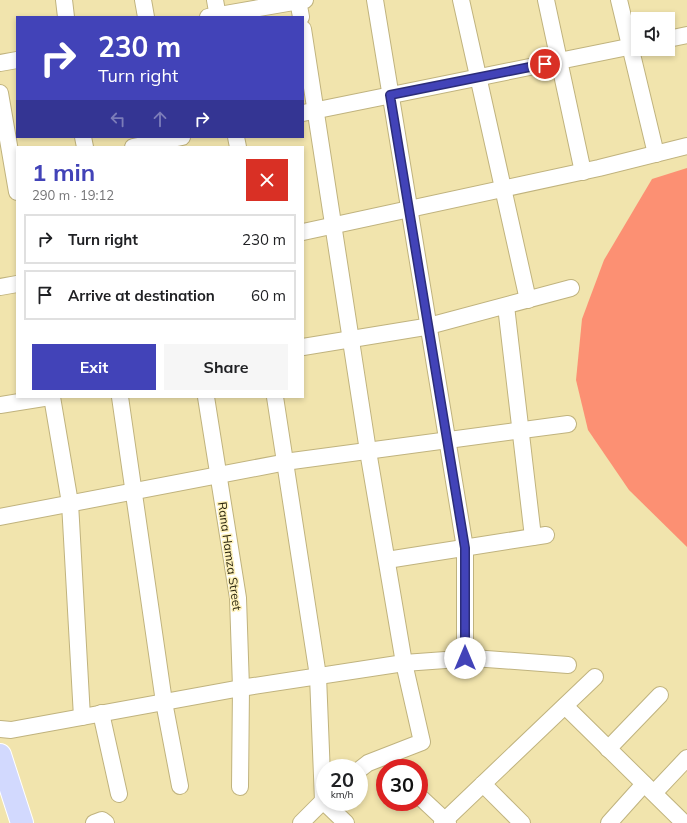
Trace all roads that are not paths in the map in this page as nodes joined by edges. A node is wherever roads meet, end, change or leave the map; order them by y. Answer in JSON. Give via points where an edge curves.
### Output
{"nodes":[{"id":1,"x":64,"y":0,"type":"edge"},
{"id":2,"x":144,"y":0,"type":"edge"},
{"id":3,"x":301,"y":0,"type":"edge"},
{"id":4,"x":375,"y":0,"type":"edge"},
{"id":5,"x":461,"y":0,"type":"edge"},
{"id":6,"x":546,"y":0,"type":"edge"},
{"id":7,"x":619,"y":0,"type":"edge"},
{"id":8,"x":215,"y":12,"type":"edge"},
{"id":9,"x":66,"y":16,"type":"edge"},
{"id":10,"x":146,"y":16,"type":"edge"},
{"id":11,"x":301,"y":16,"type":"edge"},
{"id":12,"x":687,"y":35,"type":"edge"},
{"id":13,"x":631,"y":37,"type":"edge"},
{"id":14,"x":675,"y":38,"type":"edge"},
{"id":15,"x":304,"y":44,"type":"edge"},
{"id":16,"x":631,"y":47,"type":"edge"},
{"id":17,"x":636,"y":56,"type":"edge"},
{"id":18,"x":16,"y":60,"type":"edge"},
{"id":19,"x":559,"y":61,"type":"junction"},
{"id":20,"x":0,"y":63,"type":"edge"},
{"id":21,"x":478,"y":77,"type":"junction"},
{"id":22,"x":0,"y":92,"type":"edge"},
{"id":23,"x":390,"y":95,"type":"junction"},
{"id":24,"x":309,"y":111,"type":"edge"},
{"id":25,"x":178,"y":138,"type":"edge"},
{"id":26,"x":166,"y":141,"type":"edge"},
{"id":27,"x":138,"y":146,"type":"edge"},
{"id":28,"x":687,"y":146,"type":"edge"},
{"id":29,"x":656,"y":154,"type":"junction"},
{"id":30,"x":10,"y":172,"type":"edge"},
{"id":31,"x":582,"y":172,"type":"junction"},
{"id":32,"x":16,"y":189,"type":"edge"},
{"id":33,"x":503,"y":189,"type":"junction"},
{"id":34,"x":410,"y":210,"type":"junction"},
{"id":35,"x":333,"y":225,"type":"junction"},
{"id":36,"x":304,"y":232,"type":"edge"},
{"id":37,"x":16,"y":284,"type":"edge"},
{"id":38,"x":0,"y":287,"type":"edge"},
{"id":39,"x":571,"y":288,"type":"dead end"},
{"id":40,"x":528,"y":300,"type":"junction"},
{"id":41,"x":506,"y":306,"type":"junction"},
{"id":42,"x":429,"y":326,"type":"junction"},
{"id":43,"x":351,"y":339,"type":"junction"},
{"id":44,"x":304,"y":347,"type":"edge"},
{"id":45,"x":45,"y":398,"type":"edge"},
{"id":46,"x":51,"y":398,"type":"edge"},
{"id":47,"x":120,"y":398,"type":"edge"},
{"id":48,"x":206,"y":398,"type":"edge"},
{"id":49,"x":276,"y":398,"type":"edge"},
{"id":50,"x":0,"y":405,"type":"edge"},
{"id":51,"x":568,"y":424,"type":"dead end"},
{"id":52,"x":521,"y":430,"type":"junction"},
{"id":53,"x":448,"y":440,"type":"junction"},
{"id":54,"x":368,"y":451,"type":"junction"},
{"id":55,"x":285,"y":463,"type":"junction"},
{"id":56,"x":218,"y":475,"type":"junction"},
{"id":57,"x":134,"y":491,"type":"junction"},
{"id":58,"x":70,"y":503,"type":"junction"},
{"id":59,"x":0,"y":517,"type":"edge"},
{"id":60,"x":465,"y":548,"type":"junction"},
{"id":61,"x":387,"y":560,"type":"junction"},
{"id":62,"x":465,"y":658,"type":"junction"},
{"id":63,"x":404,"y":663,"type":"junction"},
{"id":64,"x":568,"y":665,"type":"dead end"},
{"id":65,"x":318,"y":676,"type":"junction"},
{"id":66,"x":595,"y":677,"type":"dead end"},
{"id":67,"x":241,"y":688,"type":"junction"},
{"id":68,"x":660,"y":695,"type":"dead end"},
{"id":69,"x":164,"y":702,"type":"junction"},
{"id":70,"x":565,"y":706,"type":"junction"},
{"id":71,"x":101,"y":713,"type":"junction"},
{"id":72,"x":82,"y":717,"type":"junction"},
{"id":73,"x":0,"y":729,"type":"edge"},
{"id":74,"x":608,"y":749,"type":"junction"},
{"id":75,"x":0,"y":755,"type":"edge"},
{"id":76,"x":687,"y":758,"type":"edge"},
{"id":77,"x":322,"y":759,"type":"edge"},
{"id":78,"x":392,"y":759,"type":"edge"},
{"id":79,"x":483,"y":784,"type":"junction"},
{"id":80,"x":180,"y":786,"type":"dead end"},
{"id":81,"x":240,"y":787,"type":"dead end"},
{"id":82,"x":649,"y":788,"type":"junction"},
{"id":83,"x":119,"y":794,"type":"dead end"},
{"id":84,"x":428,"y":805,"type":"edge"},
{"id":85,"x":316,"y":808,"type":"edge"},
{"id":86,"x":335,"y":811,"type":"edge"},
{"id":87,"x":445,"y":822,"type":"edge"},
{"id":88,"x":22,"y":823,"type":"edge"},
{"id":89,"x":94,"y":823,"type":"edge"},
{"id":90,"x":106,"y":823,"type":"edge"},
{"id":91,"x":301,"y":823,"type":"edge"},
{"id":92,"x":346,"y":823,"type":"edge"},
{"id":93,"x":522,"y":823,"type":"edge"},
{"id":94,"x":609,"y":823,"type":"edge"},
{"id":95,"x":684,"y":823,"type":"edge"}],
"edges":[{"from":1,"to":9,"type":"street"},
{"from":2,"to":10,"type":"street"},
{"from":3,"to":8,"type":"street"},
{"from":3,"to":11,"type":"street"},
{"from":4,"to":23,"type":"street"},
{"from":5,"to":21,"type":"street"},
{"from":6,"to":19,"type":"street"},
{"from":7,"to":13,"type":"street"},
{"from":12,"to":14,"type":"street"},
{"from":15,"to":24,"type":"street"},
{"from":16,"to":19,"type":"street"},
{"from":17,"to":29,"type":"street"},
{"from":18,"to":20,"type":"street"},
{"from":19,"to":21,"type":"street"},
{"from":19,"to":31,"type":"street"},
{"from":21,"to":23,"type":"street"},
{"from":21,"to":33,"type":"street"},
{"from":22,"to":30,"type":"street"},
{"from":23,"to":24,"type":"street"},
{"from":23,"to":34,"type":"street"},
{"from":24,"to":35,"type":"street"},
{"from":25,"to":26,"type":"street"},
{"from":26,"to":27,"type":"street"},
{"from":28,"to":29,"type":"street"},
{"from":29,"to":31,"type":"street"},
{"from":30,"to":32,"type":"street"},
{"from":31,"to":33,"type":"street"},
{"from":33,"to":34,"type":"street"},
{"from":33,"to":40,"type":"street"},
{"from":34,"to":35,"type":"street"},
{"from":34,"to":42,"type":"street"},
{"from":35,"to":36,"type":"street"},
{"from":35,"to":43,"type":"street"},
{"from":37,"to":38,"type":"street"},
{"from":39,"to":40,"type":"street"},
{"from":40,"to":41,"type":"street"},
{"from":41,"to":42,"type":"street"},
{"from":41,"to":52,"type":"street"},
{"from":42,"to":43,"type":"street"},
{"from":42,"to":53,"type":"street"},
{"from":43,"to":44,"type":"street"},
{"from":43,"to":54,"type":"street"},
{"from":45,"to":50,"type":"street"},
{"from":46,"to":58,"type":"street"},
{"from":47,"to":57,"type":"street"},
{"from":48,"to":56,"type":"street","name":"Rana Hamza Street"},
{"from":49,"to":55,"type":"street"},
{"from":51,"to":52,"type":"street"},
{"from":52,"to":53,"type":"street"},
{"from":52,"to":60,"type":"street","via":[[540,536]]},
{"from":53,"to":54,"type":"street"},
{"from":53,"to":60,"type":"street"},
{"from":54,"to":55,"type":"street"},
{"from":54,"to":61,"type":"street"},
{"from":55,"to":56,"type":"street"},
{"from":55,"to":65,"type":"street"},
{"from":56,"to":57,"type":"street"},
{"from":56,"to":67,"type":"street","name":"Rana Hamza Street","via":[[238,598]]},
{"from":57,"to":58,"type":"street"},
{"from":57,"to":69,"type":"street"},
{"from":58,"to":59,"type":"street"},
{"from":58,"to":72,"type":"street"},
{"from":60,"to":61,"type":"street"},
{"from":60,"to":62,"type":"street"},
{"from":61,"to":63,"type":"street"},
{"from":62,"to":63,"type":"street"},
{"from":62,"to":64,"type":"street"},
{"from":63,"to":65,"type":"street"},
{"from":63,"to":78,"type":"street","via":[[422,742]]},
{"from":65,"to":67,"type":"street"},
{"from":65,"to":77,"type":"street"},
{"from":66,"to":70,"type":"street"},
{"from":67,"to":69,"type":"street"},
{"from":67,"to":81,"type":"street","name":"Rana Hamza Street"},
{"from":68,"to":74,"type":"street"},
{"from":69,"to":71,"type":"street"},
{"from":69,"to":80,"type":"street"},
{"from":70,"to":74,"type":"street"},
{"from":70,"to":79,"type":"street"},
{"from":71,"to":72,"type":"street"},
{"from":71,"to":83,"type":"street"},
{"from":72,"to":73,"type":"street","via":[[12,730]]},
{"from":74,"to":82,"type":"street"},
{"from":75,"to":88,"type":"main road"},
{"from":76,"to":82,"type":"street"},
{"from":79,"to":87,"type":"street"},
{"from":79,"to":93,"type":"street"},
{"from":82,"to":94,"type":"street"},
{"from":82,"to":95,"type":"street"},
{"from":84,"to":87,"type":"street"},
{"from":85,"to":91,"type":"street"},
{"from":86,"to":92,"type":"street"},
{"from":89,"to":90,"type":"street","via":[[102,820]]}]}
